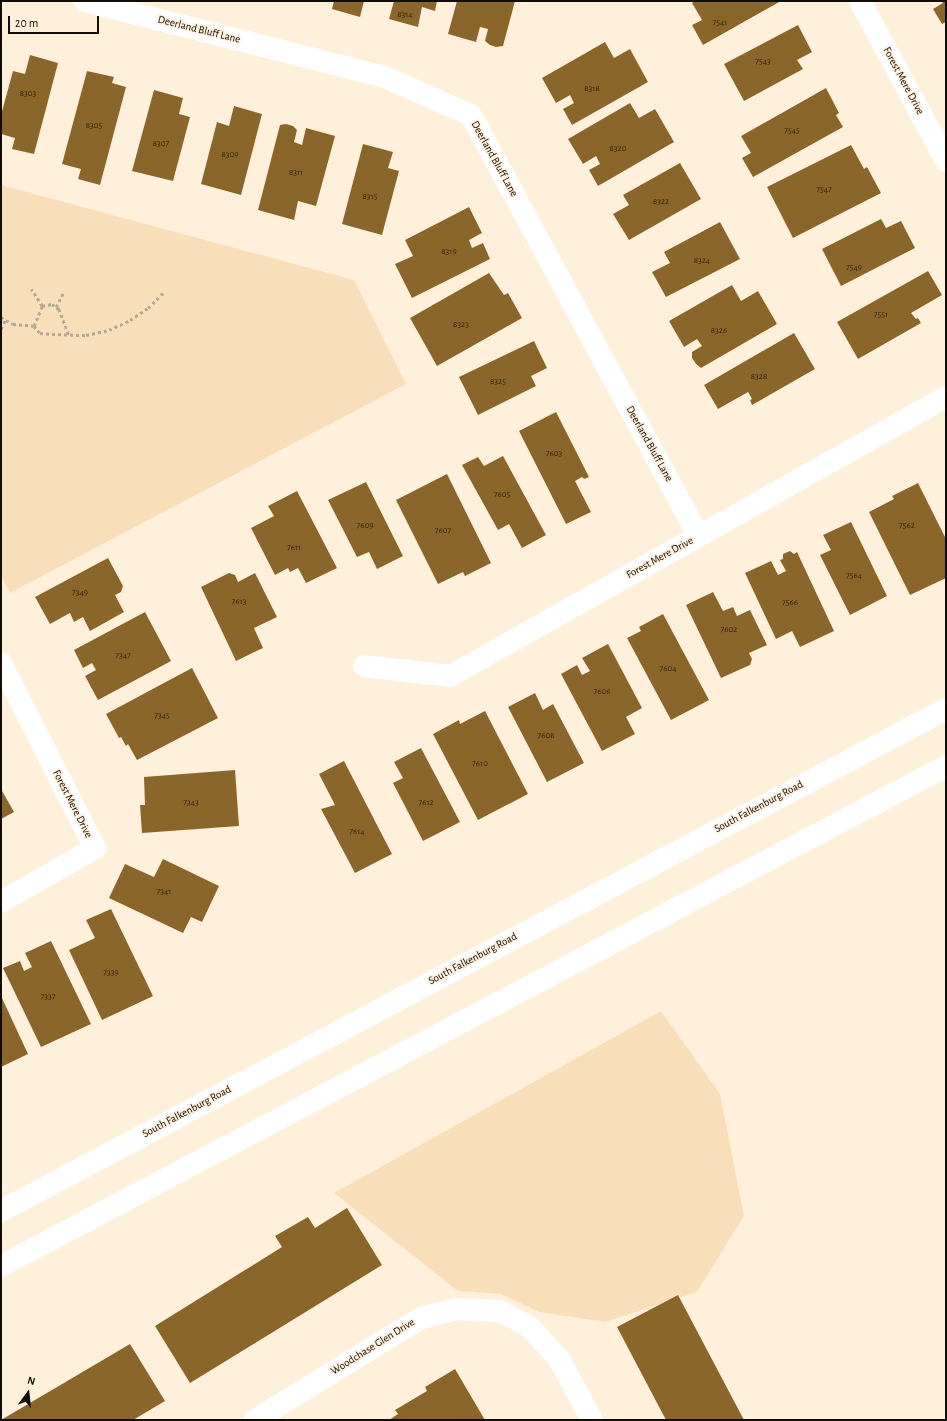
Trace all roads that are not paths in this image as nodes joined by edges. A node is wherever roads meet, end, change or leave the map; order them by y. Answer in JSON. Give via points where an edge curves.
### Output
{"nodes":[{"id":1,"x":85,"y":1,"type":"edge"},
{"id":2,"x":860,"y":1,"type":"edge"},
{"id":3,"x":946,"y":161,"type":"edge"},
{"id":4,"x":946,"y":397,"type":"edge"},
{"id":5,"x":699,"y":536,"type":"junction"},
{"id":6,"x":1,"y":663,"type":"edge"},
{"id":7,"x":364,"y":666,"type":"dead end"},
{"id":8,"x":946,"y":709,"type":"edge"},
{"id":9,"x":946,"y":766,"type":"edge"},
{"id":10,"x":1,"y":902,"type":"edge"},
{"id":11,"x":1,"y":1211,"type":"edge"},
{"id":12,"x":1,"y":1266,"type":"edge"},
{"id":13,"x":255,"y":1420,"type":"edge"},
{"id":14,"x":592,"y":1420,"type":"edge"}],
"edges":[{"from":1,"to":5,"type":"street","name":"Deerland Bluff Lane","via":[[382,76],[471,116]]},
{"from":2,"to":3,"type":"street","name":"Forest Mere Drive"},
{"from":4,"to":5,"type":"street","name":"Forest Mere Drive"},
{"from":5,"to":7,"type":"street","name":"Forest Mere Drive","via":[[450,676]]},
{"from":6,"to":10,"type":"street","name":"Forest Mere Drive","via":[[95,848]]},
{"from":8,"to":11,"type":"street","name":"South Falkenburg Road"},
{"from":9,"to":12,"type":"street"},
{"from":13,"to":14,"type":"street","name":"Woodchase Glen Drive","via":[[421,1318],[456,1309],[499,1311],[529,1326],[559,1359]]}]}
